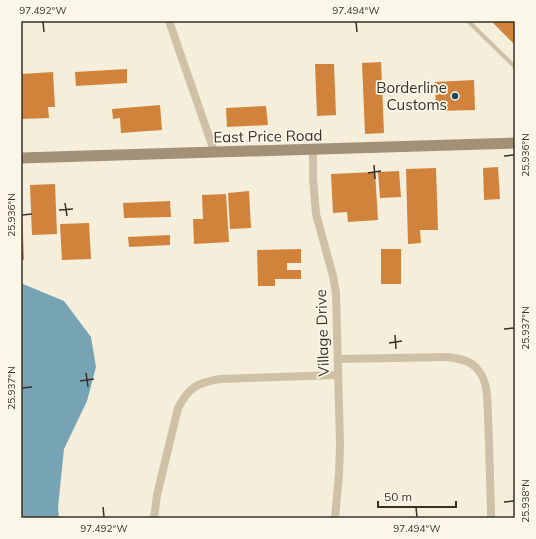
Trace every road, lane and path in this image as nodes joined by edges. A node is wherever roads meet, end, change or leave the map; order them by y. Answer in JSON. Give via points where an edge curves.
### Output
{"nodes":[{"id":1,"x":169,"y":21,"type":"edge"},
{"id":2,"x":468,"y":21,"type":"edge"},
{"id":3,"x":515,"y":67,"type":"edge"},
{"id":4,"x":515,"y":143,"type":"edge"},
{"id":5,"x":313,"y":150,"type":"junction"},
{"id":6,"x":213,"y":152,"type":"junction"},
{"id":7,"x":21,"y":158,"type":"edge"},
{"id":8,"x":338,"y":359,"type":"junction"},
{"id":9,"x":338,"y":375,"type":"junction"},
{"id":10,"x":154,"y":518,"type":"edge"},
{"id":11,"x":335,"y":518,"type":"edge"},
{"id":12,"x":491,"y":518,"type":"edge"}],
"edges":[{"from":1,"to":6,"type":"street"},
{"from":2,"to":3,"type":"lane"},
{"from":4,"to":5,"type":"main road","name":"East Price Road"},
{"from":5,"to":6,"type":"main road","name":"East Price Road"},
{"from":5,"to":8,"type":"street","name":"Village Drive","via":[[316,214],[334,276]]},
{"from":6,"to":7,"type":"main road","name":"East Price Road"},
{"from":8,"to":9,"type":"street","name":"Village Drive"},
{"from":8,"to":12,"type":"street","via":[[448,357],[470,362],[478,370],[487,390]]},
{"from":9,"to":10,"type":"street","via":[[220,379],[197,385],[178,408]]},
{"from":9,"to":11,"type":"street","name":"Village Drive","via":[[340,445]]}]}
